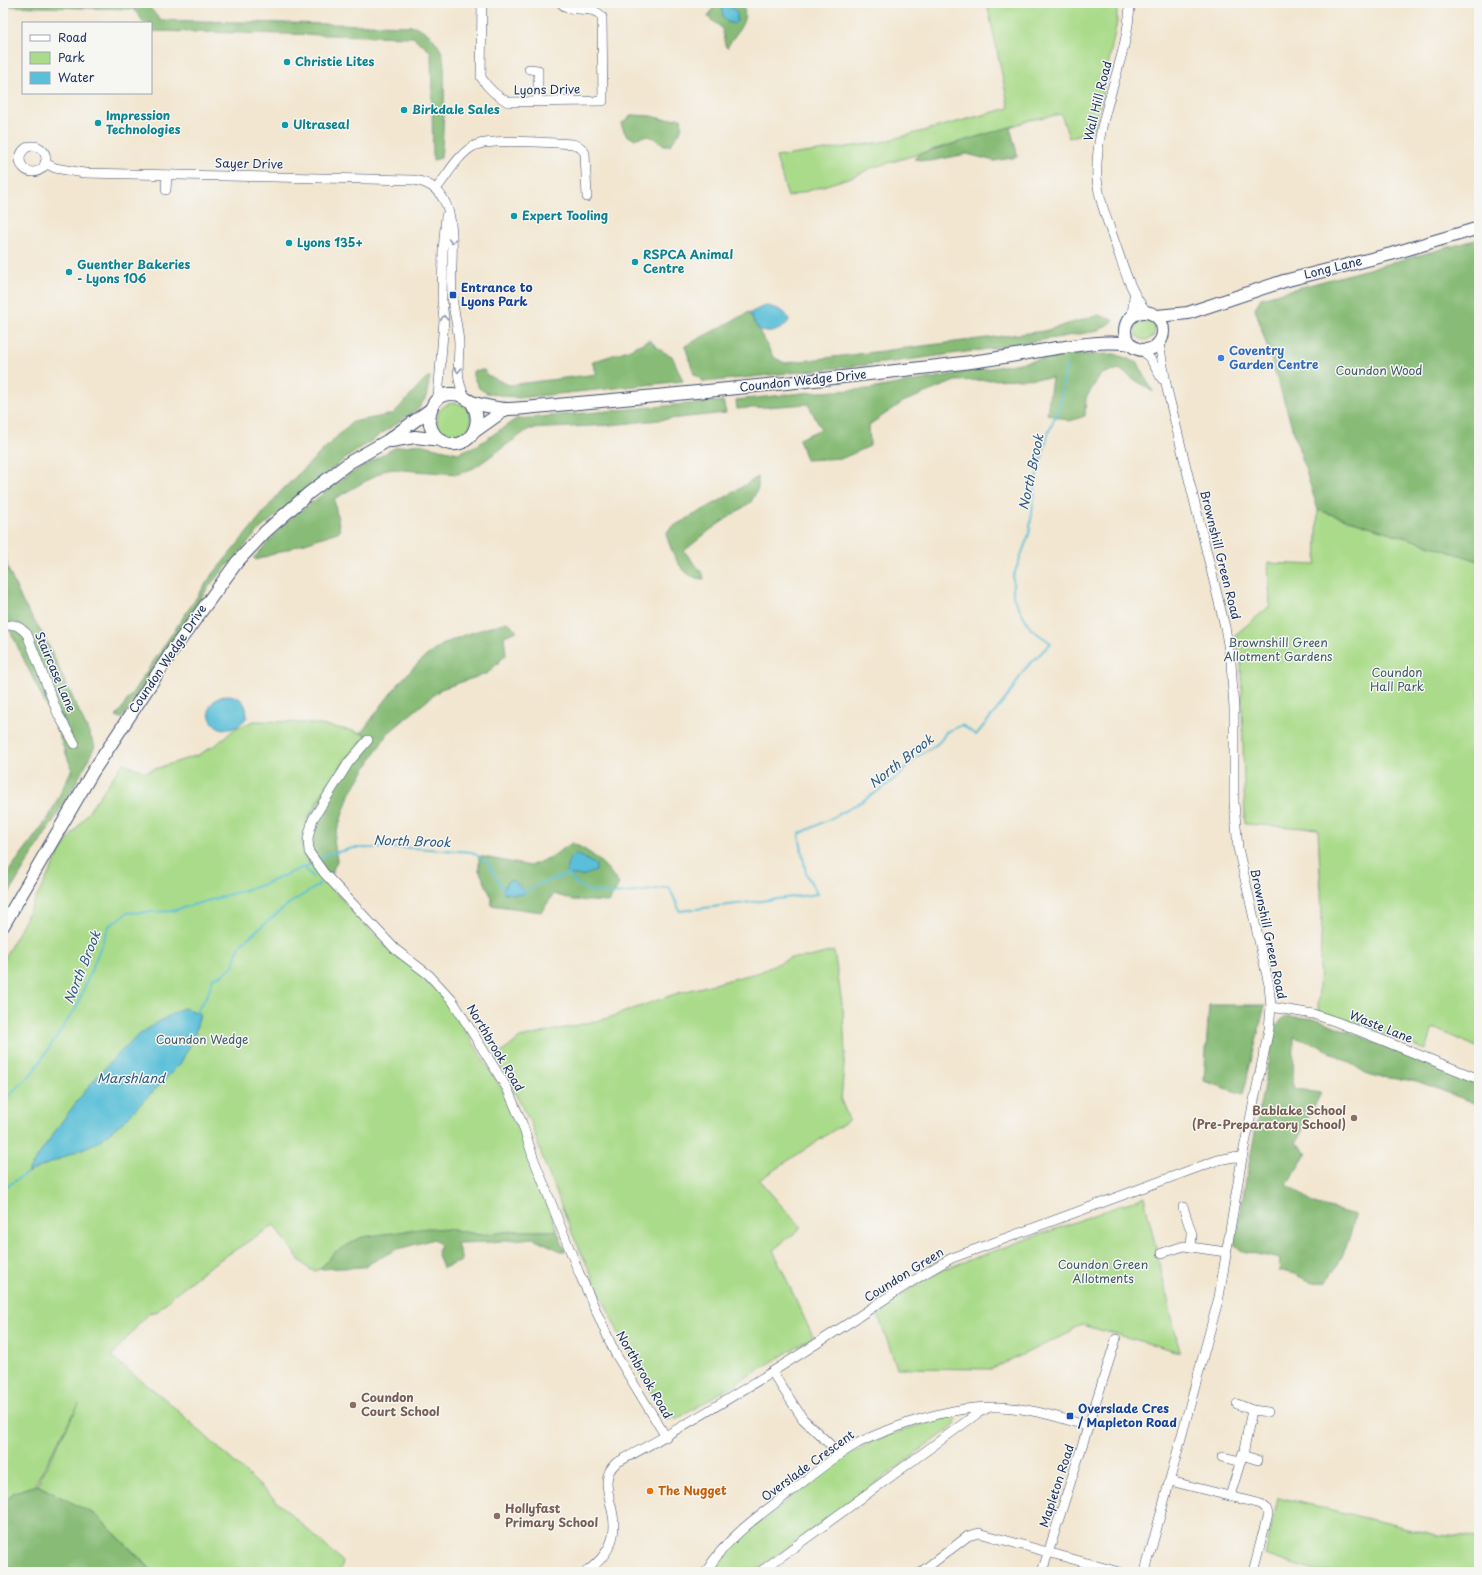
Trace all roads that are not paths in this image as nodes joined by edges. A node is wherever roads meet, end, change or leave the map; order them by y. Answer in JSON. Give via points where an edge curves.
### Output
{"nodes":[{"id":1,"x":482,"y":3,"type":"edge"},
{"id":2,"x":561,"y":3,"type":"edge"},
{"id":3,"x":1130,"y":3,"type":"edge"},
{"id":4,"x":538,"y":69,"type":"dead end"},
{"id":5,"x":538,"y":101,"type":"junction"},
{"id":6,"x":45,"y":163,"type":"dead end"},
{"id":7,"x":166,"y":175,"type":"junction"},
{"id":8,"x":166,"y":190,"type":"dead end"},
{"id":9,"x":436,"y":190,"type":"junction"},
{"id":10,"x":587,"y":197,"type":"dead end"},
{"id":11,"x":445,"y":203,"type":"junction"},
{"id":12,"x":1479,"y":228,"type":"edge"},
{"id":13,"x":1134,"y":296,"type":"junction"},
{"id":14,"x":1188,"y":313,"type":"junction"},
{"id":15,"x":1151,"y":314,"type":"junction"},
{"id":16,"x":1129,"y":320,"type":"junction"},
{"id":17,"x":1163,"y":332,"type":"junction"},
{"id":18,"x":1099,"y":342,"type":"junction"},
{"id":19,"x":1130,"y":344,"type":"junction"},
{"id":20,"x":1158,"y":344,"type":"junction"},
{"id":21,"x":1143,"y":350,"type":"junction"},
{"id":22,"x":1167,"y":389,"type":"junction"},
{"id":23,"x":438,"y":398,"type":"junction"},
{"id":24,"x":468,"y":399,"type":"junction"},
{"id":25,"x":431,"y":409,"type":"junction"},
{"id":26,"x":506,"y":409,"type":"junction"},
{"id":27,"x":475,"y":431,"type":"junction"},
{"id":28,"x":441,"y":440,"type":"junction"},
{"id":29,"x":387,"y":441,"type":"junction"},
{"id":30,"x":3,"y":627,"type":"edge"},
{"id":31,"x":368,"y":740,"type":"dead end"},
{"id":32,"x":75,"y":744,"type":"dead end"},
{"id":33,"x":3,"y":926,"type":"edge"},
{"id":34,"x":1271,"y":1007,"type":"junction"},
{"id":35,"x":1479,"y":1078,"type":"edge"},
{"id":36,"x":1242,"y":1158,"type":"junction"},
{"id":37,"x":1183,"y":1207,"type":"dead end"},
{"id":38,"x":1191,"y":1246,"type":"junction"},
{"id":39,"x":1226,"y":1252,"type":"junction"},
{"id":40,"x":1162,"y":1253,"type":"dead end"},
{"id":41,"x":1116,"y":1339,"type":"dead end"},
{"id":42,"x":772,"y":1372,"type":"junction"},
{"id":43,"x":1237,"y":1404,"type":"dead end"},
{"id":44,"x":992,"y":1406,"type":"junction"},
{"id":45,"x":1252,"y":1410,"type":"junction"},
{"id":46,"x":1268,"y":1412,"type":"dead end"},
{"id":47,"x":1089,"y":1427,"type":"junction"},
{"id":48,"x":666,"y":1436,"type":"junction"},
{"id":49,"x":840,"y":1454,"type":"junction"},
{"id":50,"x":1222,"y":1456,"type":"dead end"},
{"id":51,"x":1241,"y":1458,"type":"junction"},
{"id":52,"x":1258,"y":1460,"type":"dead end"},
{"id":53,"x":1170,"y":1481,"type":"junction"},
{"id":54,"x":1230,"y":1496,"type":"junction"},
{"id":55,"x":1048,"y":1552,"type":"junction"},
{"id":56,"x":586,"y":1572,"type":"edge"},
{"id":57,"x":706,"y":1572,"type":"edge"},
{"id":58,"x":760,"y":1572,"type":"edge"},
{"id":59,"x":921,"y":1572,"type":"edge"},
{"id":60,"x":1042,"y":1572,"type":"edge"},
{"id":61,"x":1119,"y":1572,"type":"edge"},
{"id":62,"x":1145,"y":1572,"type":"edge"},
{"id":63,"x":1253,"y":1572,"type":"edge"}],
"edges":[{"from":1,"to":5,"type":"street","name":"Lyons Drive","via":[[481,77],[494,94],[508,102]]},
{"from":2,"to":5,"type":"street","name":"Lyons Drive","via":[[568,8],[598,12],[602,17],[603,105]]},
{"from":3,"to":13,"type":"street","name":"Wall Hill Road","via":[[1125,42],[1100,137],[1097,179],[1100,200]]},
{"from":4,"to":5,"type":"street"},
{"from":6,"to":7,"type":"street","name":"Sayer Drive","via":[[55,168],[84,173]]},
{"from":7,"to":8,"type":"street"},
{"from":7,"to":9,"type":"street","name":"Sayer Drive","via":[[413,180],[428,184]]},
{"from":9,"to":10,"type":"street","via":[[463,155],[477,145],[573,144],[585,152]]},
{"from":9,"to":11,"type":"street","name":"Sayer Drive"},
{"from":23,"to":11,"type":"street","one_way":true,"via":[[444,320],[442,300]]},
{"from":11,"to":24,"type":"street","name":"Sayer Drive","one_way":true,"via":[[451,218],[452,294],[458,329],[458,380]]},
{"from":12,"to":14,"type":"main road","name":"Long Lane","via":[[1391,254],[1284,281]]},
{"from":13,"to":15,"type":"street","name":"Wall Hill Road"},
{"from":13,"to":16,"type":"street","name":"Wall Hill Road"},
{"from":14,"to":15,"type":"main road","name":"Long Lane"},
{"from":14,"to":17,"type":"main road","name":"Long Lane"},
{"from":15,"to":16,"type":"main road","via":[[1139,312]]},
{"from":15,"to":17,"type":"main road","via":[[1162,322]]},
{"from":16,"to":18,"type":"main road","name":"Coundon Wedge Drive","via":[[1118,331]]},
{"from":16,"to":19,"type":"main road","via":[[1125,332]]},
{"from":17,"to":20,"type":"main road"},
{"from":18,"to":19,"type":"main road","name":"Coundon Wedge Drive"},
{"from":18,"to":26,"type":"main road","name":"Coundon Wedge Drive","via":[[845,377]]},
{"from":19,"to":21,"type":"main road"},
{"from":20,"to":21,"type":"main road"},
{"from":20,"to":22,"type":"street","name":"Brownshill Green Road"},
{"from":21,"to":22,"type":"street","via":[[1152,360]]},
{"from":22,"to":34,"type":"street","name":"Brownshill Green Road","via":[[1225,627],[1231,662],[1234,803],[1238,848],[1269,984]]},
{"from":23,"to":24,"type":"main road","name":"Coundon Wedge Drive","via":[[450,393]]},
{"from":23,"to":25,"type":"main road","name":"Coundon Wedge Drive"},
{"from":24,"to":26,"type":"main road","name":"Coundon Wedge Drive"},
{"from":24,"to":27,"type":"main road","via":[[477,414]]},
{"from":25,"to":28,"type":"main road","via":[[431,429]]},
{"from":25,"to":29,"type":"main road","name":"Coundon Wedge Drive"},
{"from":26,"to":27,"type":"main road","name":"Coundon Wedge Drive"},
{"from":27,"to":28,"type":"main road","name":"Coundon Wedge Drive","via":[[460,444]]},
{"from":28,"to":29,"type":"main road","name":"Coundon Wedge Drive","via":[[415,437]]},
{"from":29,"to":33,"type":"main road","name":"Coundon Wedge Drive","via":[[350,462],[309,493],[265,532],[237,562],[177,644],[92,773]]},
{"from":30,"to":32,"type":"street","name":"Staircase Lane","via":[[16,625],[27,634],[58,714]]},
{"from":31,"to":48,"type":"street","name":"Northbrook Road","via":[[349,762],[313,820],[308,838],[309,852],[324,873],[395,949],[429,975],[452,1000],[507,1088],[582,1280],[615,1353]]},
{"from":34,"to":35,"type":"street","name":"Waste Lane","via":[[1313,1014],[1337,1022]]},
{"from":34,"to":36,"type":"street","name":"Brownshill Green Road","via":[[1269,1029]]},
{"from":36,"to":39,"type":"street","name":"Brownshill Green Road"},
{"from":36,"to":42,"type":"street","name":"Coundon Green","via":[[1218,1160],[952,1258],[926,1272]]},
{"from":37,"to":38,"type":"street","via":[[1192,1234]]},
{"from":38,"to":39,"type":"street"},
{"from":38,"to":40,"type":"street"},
{"from":39,"to":53,"type":"street","name":"Brownshill Green Road","via":[[1219,1297]]},
{"from":41,"to":47,"type":"street","name":"Mapleton Road"},
{"from":42,"to":48,"type":"street","name":"Coundon Green"},
{"from":42,"to":49,"type":"street","via":[[803,1419]]},
{"from":43,"to":45,"type":"street"},
{"from":44,"to":47,"type":"street","name":"Overslade Crescent","via":[[1050,1413]]},
{"from":44,"to":49,"type":"street","name":"Overslade Crescent","via":[[950,1410],[924,1418],[872,1437]]},
{"from":44,"to":58,"type":"street","via":[[978,1413]]},
{"from":45,"to":46,"type":"street"},
{"from":45,"to":51,"type":"street"},
{"from":47,"to":55,"type":"street","name":"Mapleton Road"},
{"from":48,"to":56,"type":"street","name":"Coundon Green","via":[[616,1463],[607,1473],[606,1484],[615,1521],[612,1541],[603,1558]]},
{"from":49,"to":57,"type":"street","name":"Overslade Crescent","via":[[740,1531]]},
{"from":50,"to":51,"type":"street"},
{"from":51,"to":52,"type":"street"},
{"from":51,"to":54,"type":"street"},
{"from":53,"to":54,"type":"street"},
{"from":53,"to":62,"type":"street","name":"Brownshill Green Road"},
{"from":54,"to":63,"type":"street","via":[[1261,1504],[1267,1510],[1268,1517]]},
{"from":55,"to":59,"type":"street","via":[[984,1534],[972,1534]]},
{"from":55,"to":60,"type":"street","name":"Mapleton Road"},
{"from":55,"to":61,"type":"street"}]}
